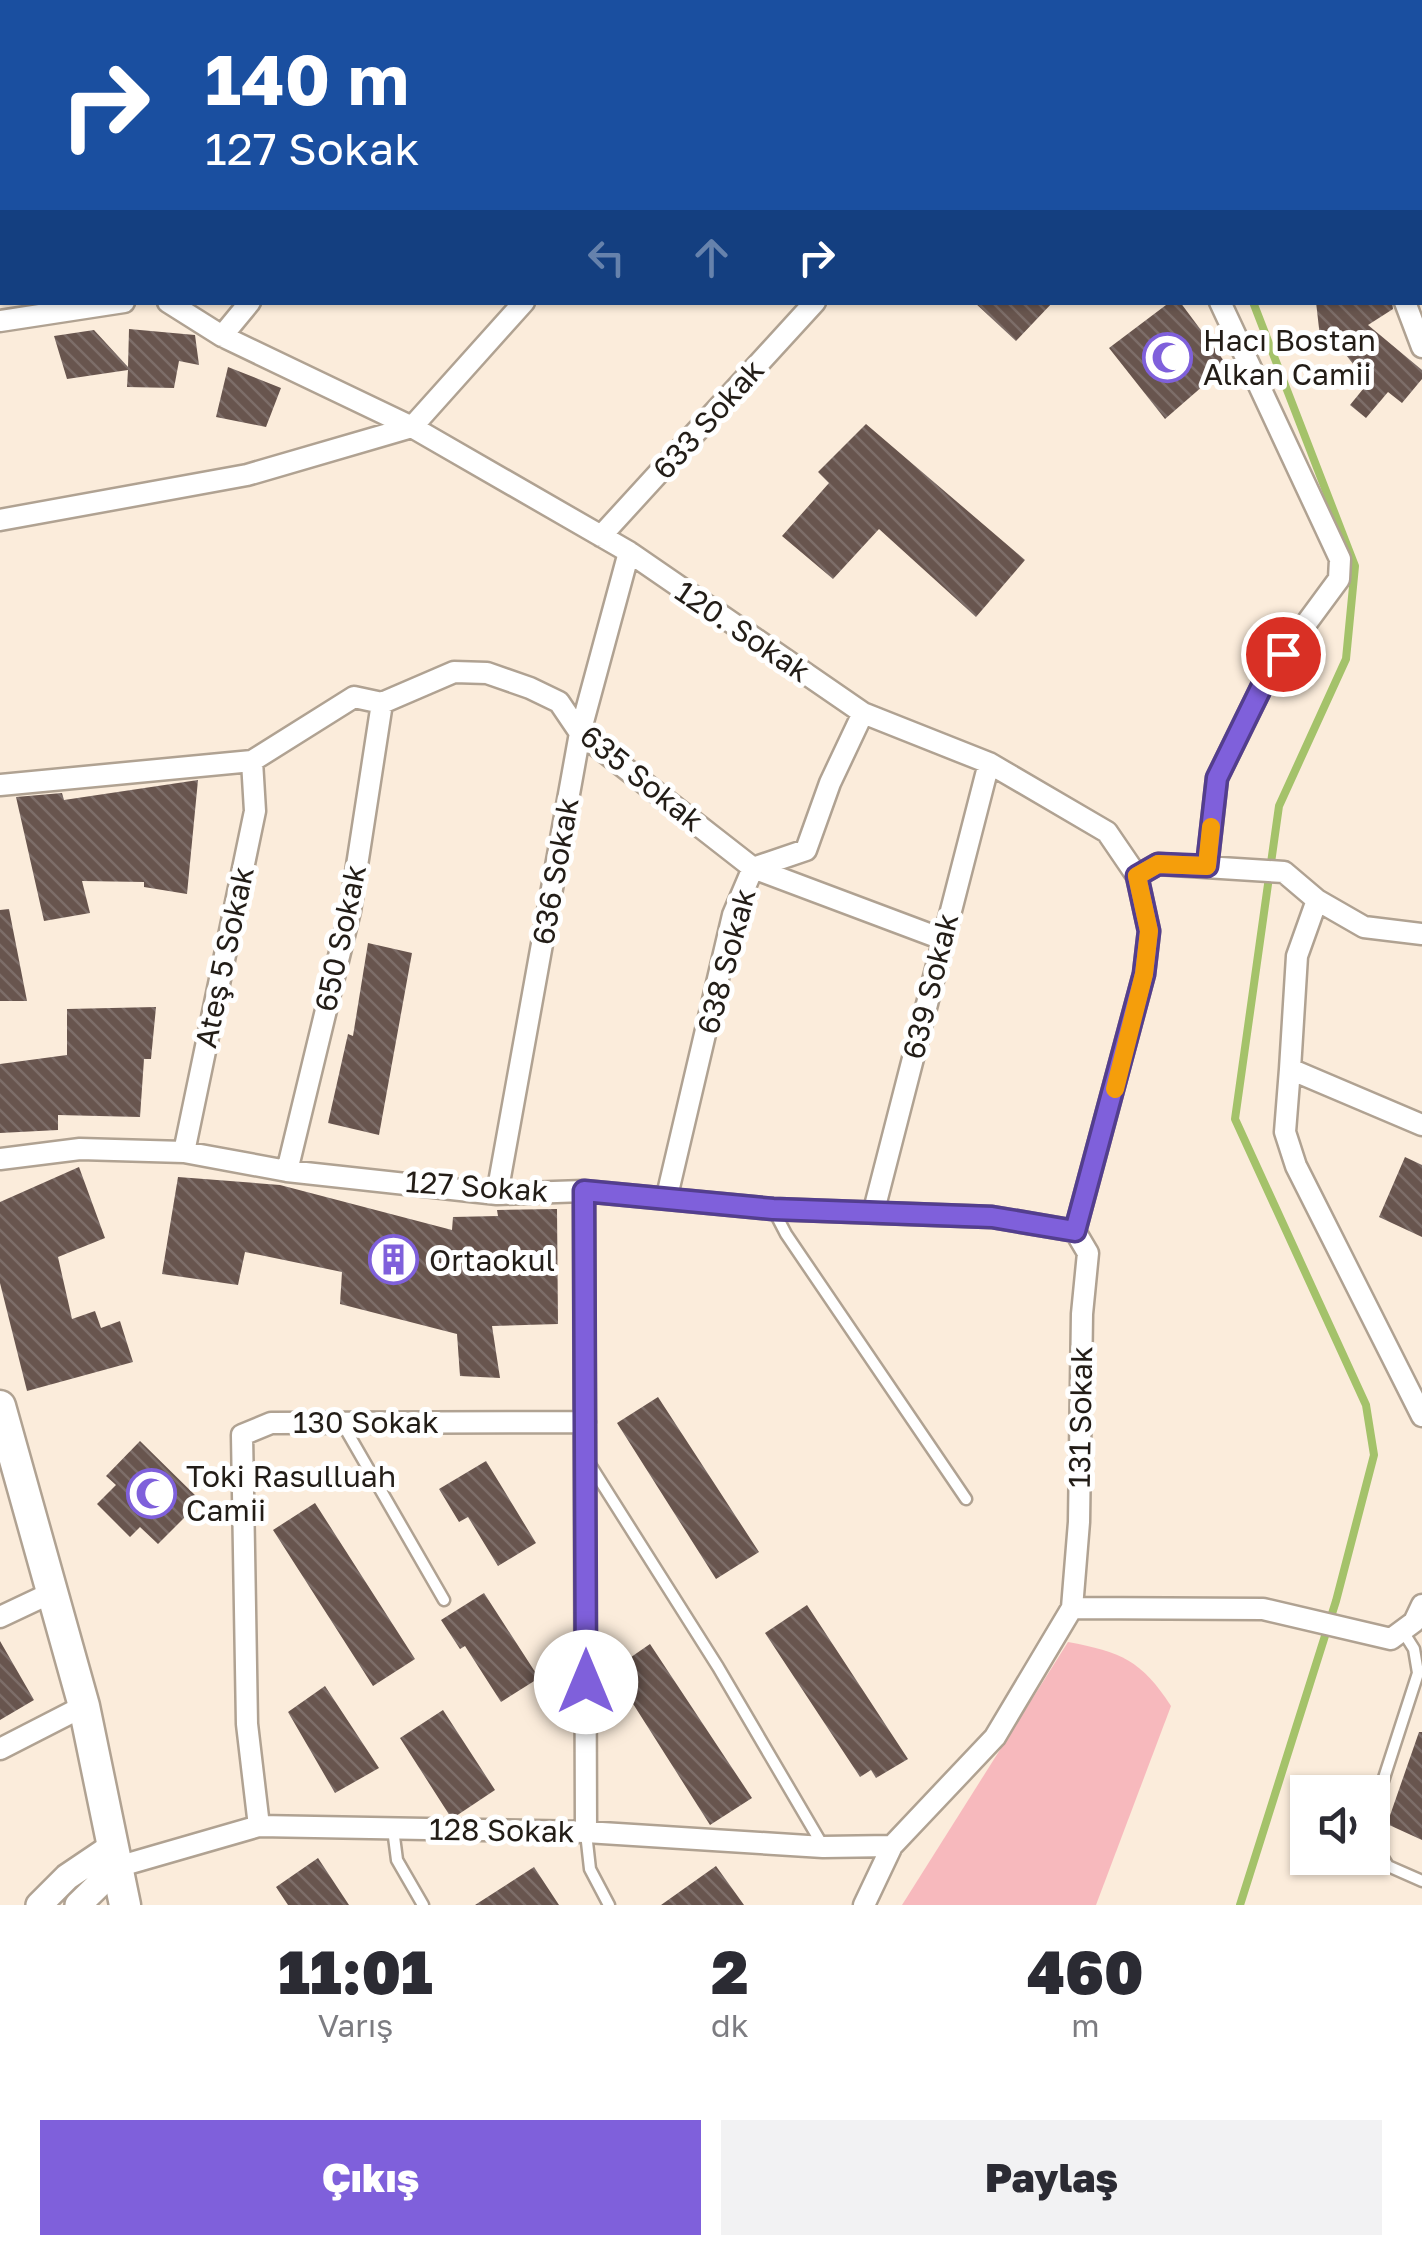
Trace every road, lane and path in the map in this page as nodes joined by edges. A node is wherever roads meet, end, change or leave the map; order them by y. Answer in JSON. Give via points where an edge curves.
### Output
{"nodes":[{"id":1,"x":104,"y":305,"type":"edge"},
{"id":2,"x":173,"y":305,"type":"edge"},
{"id":3,"x":248,"y":305,"type":"edge"},
{"id":4,"x":521,"y":305,"type":"edge"},
{"id":5,"x":812,"y":305,"type":"edge"},
{"id":6,"x":1221,"y":305,"type":"edge"},
{"id":7,"x":1406,"y":305,"type":"edge"},
{"id":8,"x":0,"y":321,"type":"edge"},
{"id":9,"x":222,"y":336,"type":"junction"},
{"id":10,"x":1422,"y":347,"type":"edge"},
{"id":11,"x":412,"y":427,"type":"junction"},
{"id":12,"x":0,"y":520,"type":"edge"},
{"id":13,"x":601,"y":536,"type":"junction"},
{"id":14,"x":630,"y":552,"type":"junction"},
{"id":15,"x":382,"y":702,"type":"junction"},
{"id":16,"x":863,"y":713,"type":"junction"},
{"id":17,"x":580,"y":732,"type":"junction"},
{"id":18,"x":252,"y":760,"type":"junction"},
{"id":19,"x":989,"y":763,"type":"junction"},
{"id":20,"x":0,"y":785,"type":"edge"},
{"id":21,"x":1207,"y":866,"type":"junction"},
{"id":22,"x":753,"y":868,"type":"junction"},
{"id":23,"x":1137,"y":876,"type":"junction"},
{"id":24,"x":1317,"y":900,"type":"junction"},
{"id":25,"x":1422,"y":934,"type":"edge"},
{"id":26,"x":942,"y":939,"type":"junction"},
{"id":27,"x":1290,"y":1069,"type":"junction"},
{"id":28,"x":1422,"y":1125,"type":"edge"},
{"id":29,"x":184,"y":1152,"type":"junction"},
{"id":30,"x":0,"y":1159,"type":"edge"},
{"id":31,"x":287,"y":1170,"type":"junction"},
{"id":32,"x":584,"y":1191,"type":"junction"},
{"id":33,"x":498,"y":1194,"type":"junction"},
{"id":34,"x":668,"y":1196,"type":"junction"},
{"id":35,"x":773,"y":1209,"type":"junction"},
{"id":36,"x":874,"y":1210,"type":"junction"},
{"id":37,"x":1075,"y":1231,"type":"junction"},
{"id":38,"x":0,"y":1408,"type":"edge"},
{"id":39,"x":1422,"y":1416,"type":"edge"},
{"id":40,"x":342,"y":1422,"type":"junction"},
{"id":41,"x":585,"y":1422,"type":"junction"},
{"id":42,"x":586,"y":1458,"type":"junction"},
{"id":43,"x":966,"y":1499,"type":"dead end"},
{"id":44,"x":53,"y":1592,"type":"junction"},
{"id":45,"x":444,"y":1600,"type":"dead end"},
{"id":46,"x":1422,"y":1606,"type":"edge"},
{"id":47,"x":1072,"y":1608,"type":"junction"},
{"id":48,"x":0,"y":1617,"type":"edge"},
{"id":49,"x":1402,"y":1630,"type":"junction"},
{"id":50,"x":84,"y":1706,"type":"junction"},
{"id":51,"x":0,"y":1749,"type":"edge"},
{"id":52,"x":1385,"y":1775,"type":"edge"},
{"id":53,"x":259,"y":1826,"type":"junction"},
{"id":54,"x":393,"y":1828,"type":"junction"},
{"id":55,"x":586,"y":1832,"type":"junction"},
{"id":56,"x":892,"y":1846,"type":"junction"},
{"id":57,"x":823,"y":1847,"type":"junction"},
{"id":58,"x":115,"y":1856,"type":"junction"},
{"id":59,"x":1390,"y":1867,"type":"edge"},
{"id":60,"x":1422,"y":1881,"type":"edge"},
{"id":61,"x":39,"y":1905,"type":"edge"},
{"id":62,"x":78,"y":1905,"type":"edge"},
{"id":63,"x":124,"y":1905,"type":"edge"},
{"id":64,"x":423,"y":1905,"type":"edge"},
{"id":65,"x":609,"y":1905,"type":"edge"},
{"id":66,"x":864,"y":1905,"type":"edge"}],
"edges":[{"from":1,"to":8,"type":"street"},
{"from":2,"to":9,"type":"street","name":"120. Sokak"},
{"from":3,"to":9,"type":"street"},
{"from":4,"to":11,"type":"street"},
{"from":5,"to":13,"type":"street","name":"633 Sokak"},
{"from":6,"to":21,"type":"street","via":[[1340,559],[1339,579],[1266,678],[1217,778]]},
{"from":7,"to":10,"type":"street"},
{"from":9,"to":11,"type":"street","name":"120. Sokak"},
{"from":11,"to":12,"type":"street","via":[[247,475]]},
{"from":11,"to":13,"type":"street","name":"120. Sokak"},
{"from":13,"to":14,"type":"street","name":"120. Sokak"},
{"from":14,"to":16,"type":"street","name":"120. Sokak"},
{"from":14,"to":17,"type":"street","name":"636 Sokak"},
{"from":15,"to":17,"type":"street","name":"635 Sokak","via":[[454,672],[488,673],[559,702]]},
{"from":15,"to":18,"type":"street","name":"635 Sokak","via":[[354,697]]},
{"from":15,"to":31,"type":"street","name":"650 Sokak","via":[[350,910]]},
{"from":16,"to":19,"type":"street","name":"120. Sokak"},
{"from":16,"to":22,"type":"street","name":"638 Sokak","via":[[806,850]]},
{"from":17,"to":22,"type":"street","name":"635 Sokak"},
{"from":17,"to":33,"type":"street","name":"636 Sokak"},
{"from":18,"to":20,"type":"street","name":"635 Sokak"},
{"from":18,"to":29,"type":"street","name":"Ateş 5 Sokak","via":[[255,811]]},
{"from":19,"to":23,"type":"street","name":"120. Sokak","via":[[1107,832]]},
{"from":19,"to":26,"type":"street","name":"639 Sokak"},
{"from":21,"to":23,"type":"street","via":[[1158,864]]},
{"from":21,"to":24,"type":"street","via":[[1284,872]]},
{"from":22,"to":26,"type":"street","name":"635 Sokak"},
{"from":22,"to":34,"type":"street","name":"638 Sokak","via":[[733,916]]},
{"from":23,"to":37,"type":"street","name":"131 Sokak","via":[[1149,931],[1144,974]]},
{"from":24,"to":25,"type":"street","via":[[1364,926]]},
{"from":24,"to":27,"type":"street","via":[[1298,956]]},
{"from":26,"to":36,"type":"street","name":"639 Sokak"},
{"from":27,"to":28,"type":"street"},
{"from":27,"to":39,"type":"street","via":[[1285,1132],[1296,1166]]},
{"from":29,"to":30,"type":"street","name":"127 Sokak","via":[[80,1148]]},
{"from":29,"to":31,"type":"street","name":"127 Sokak"},
{"from":31,"to":33,"type":"street","name":"127 Sokak"},
{"from":32,"to":33,"type":"street","name":"127 Sokak"},
{"from":32,"to":34,"type":"street","name":"127 Sokak"},
{"from":32,"to":41,"type":"street"},
{"from":34,"to":35,"type":"street","name":"127 Sokak"},
{"from":35,"to":36,"type":"street","name":"127 Sokak"},
{"from":35,"to":43,"type":"lane"},
{"from":36,"to":37,"type":"street","name":"127 Sokak","via":[[992,1217]]},
{"from":37,"to":47,"type":"street","name":"131 Sokak","via":[[1088,1252]]},
{"from":38,"to":44,"type":"main road"},
{"from":40,"to":41,"type":"street","name":"130 Sokak"},
{"from":40,"to":45,"type":"lane"},
{"from":40,"to":53,"type":"street","name":"130 Sokak","via":[[271,1423],[242,1435],[247,1724]]},
{"from":41,"to":42,"type":"street"},
{"from":42,"to":55,"type":"street"},
{"from":42,"to":57,"type":"lane"},
{"from":44,"to":48,"type":"street"},
{"from":44,"to":50,"type":"main road"},
{"from":46,"to":49,"type":"street"},
{"from":47,"to":49,"type":"street","via":[[1263,1610],[1352,1634],[1392,1639]]},
{"from":47,"to":56,"type":"street","name":"131 Sokak","via":[[996,1737]]},
{"from":49,"to":52,"type":"lane","via":[[1418,1673]]},
{"from":50,"to":51,"type":"street"},
{"from":50,"to":58,"type":"main road"},
{"from":53,"to":54,"type":"street","name":"128 Sokak"},
{"from":53,"to":58,"type":"street","name":"128 Sokak"},
{"from":54,"to":55,"type":"street","name":"128 Sokak"},
{"from":54,"to":64,"type":"lane","via":[[397,1860]]},
{"from":55,"to":57,"type":"street","name":"128 Sokak"},
{"from":55,"to":65,"type":"lane","via":[[590,1869]]},
{"from":56,"to":57,"type":"street","name":"128 Sokak"},
{"from":56,"to":66,"type":"street","name":"131 Sokak"},
{"from":58,"to":61,"type":"street","via":[[67,1878]]},
{"from":58,"to":62,"type":"street"},
{"from":58,"to":63,"type":"main road"},
{"from":59,"to":60,"type":"lane"}]}
